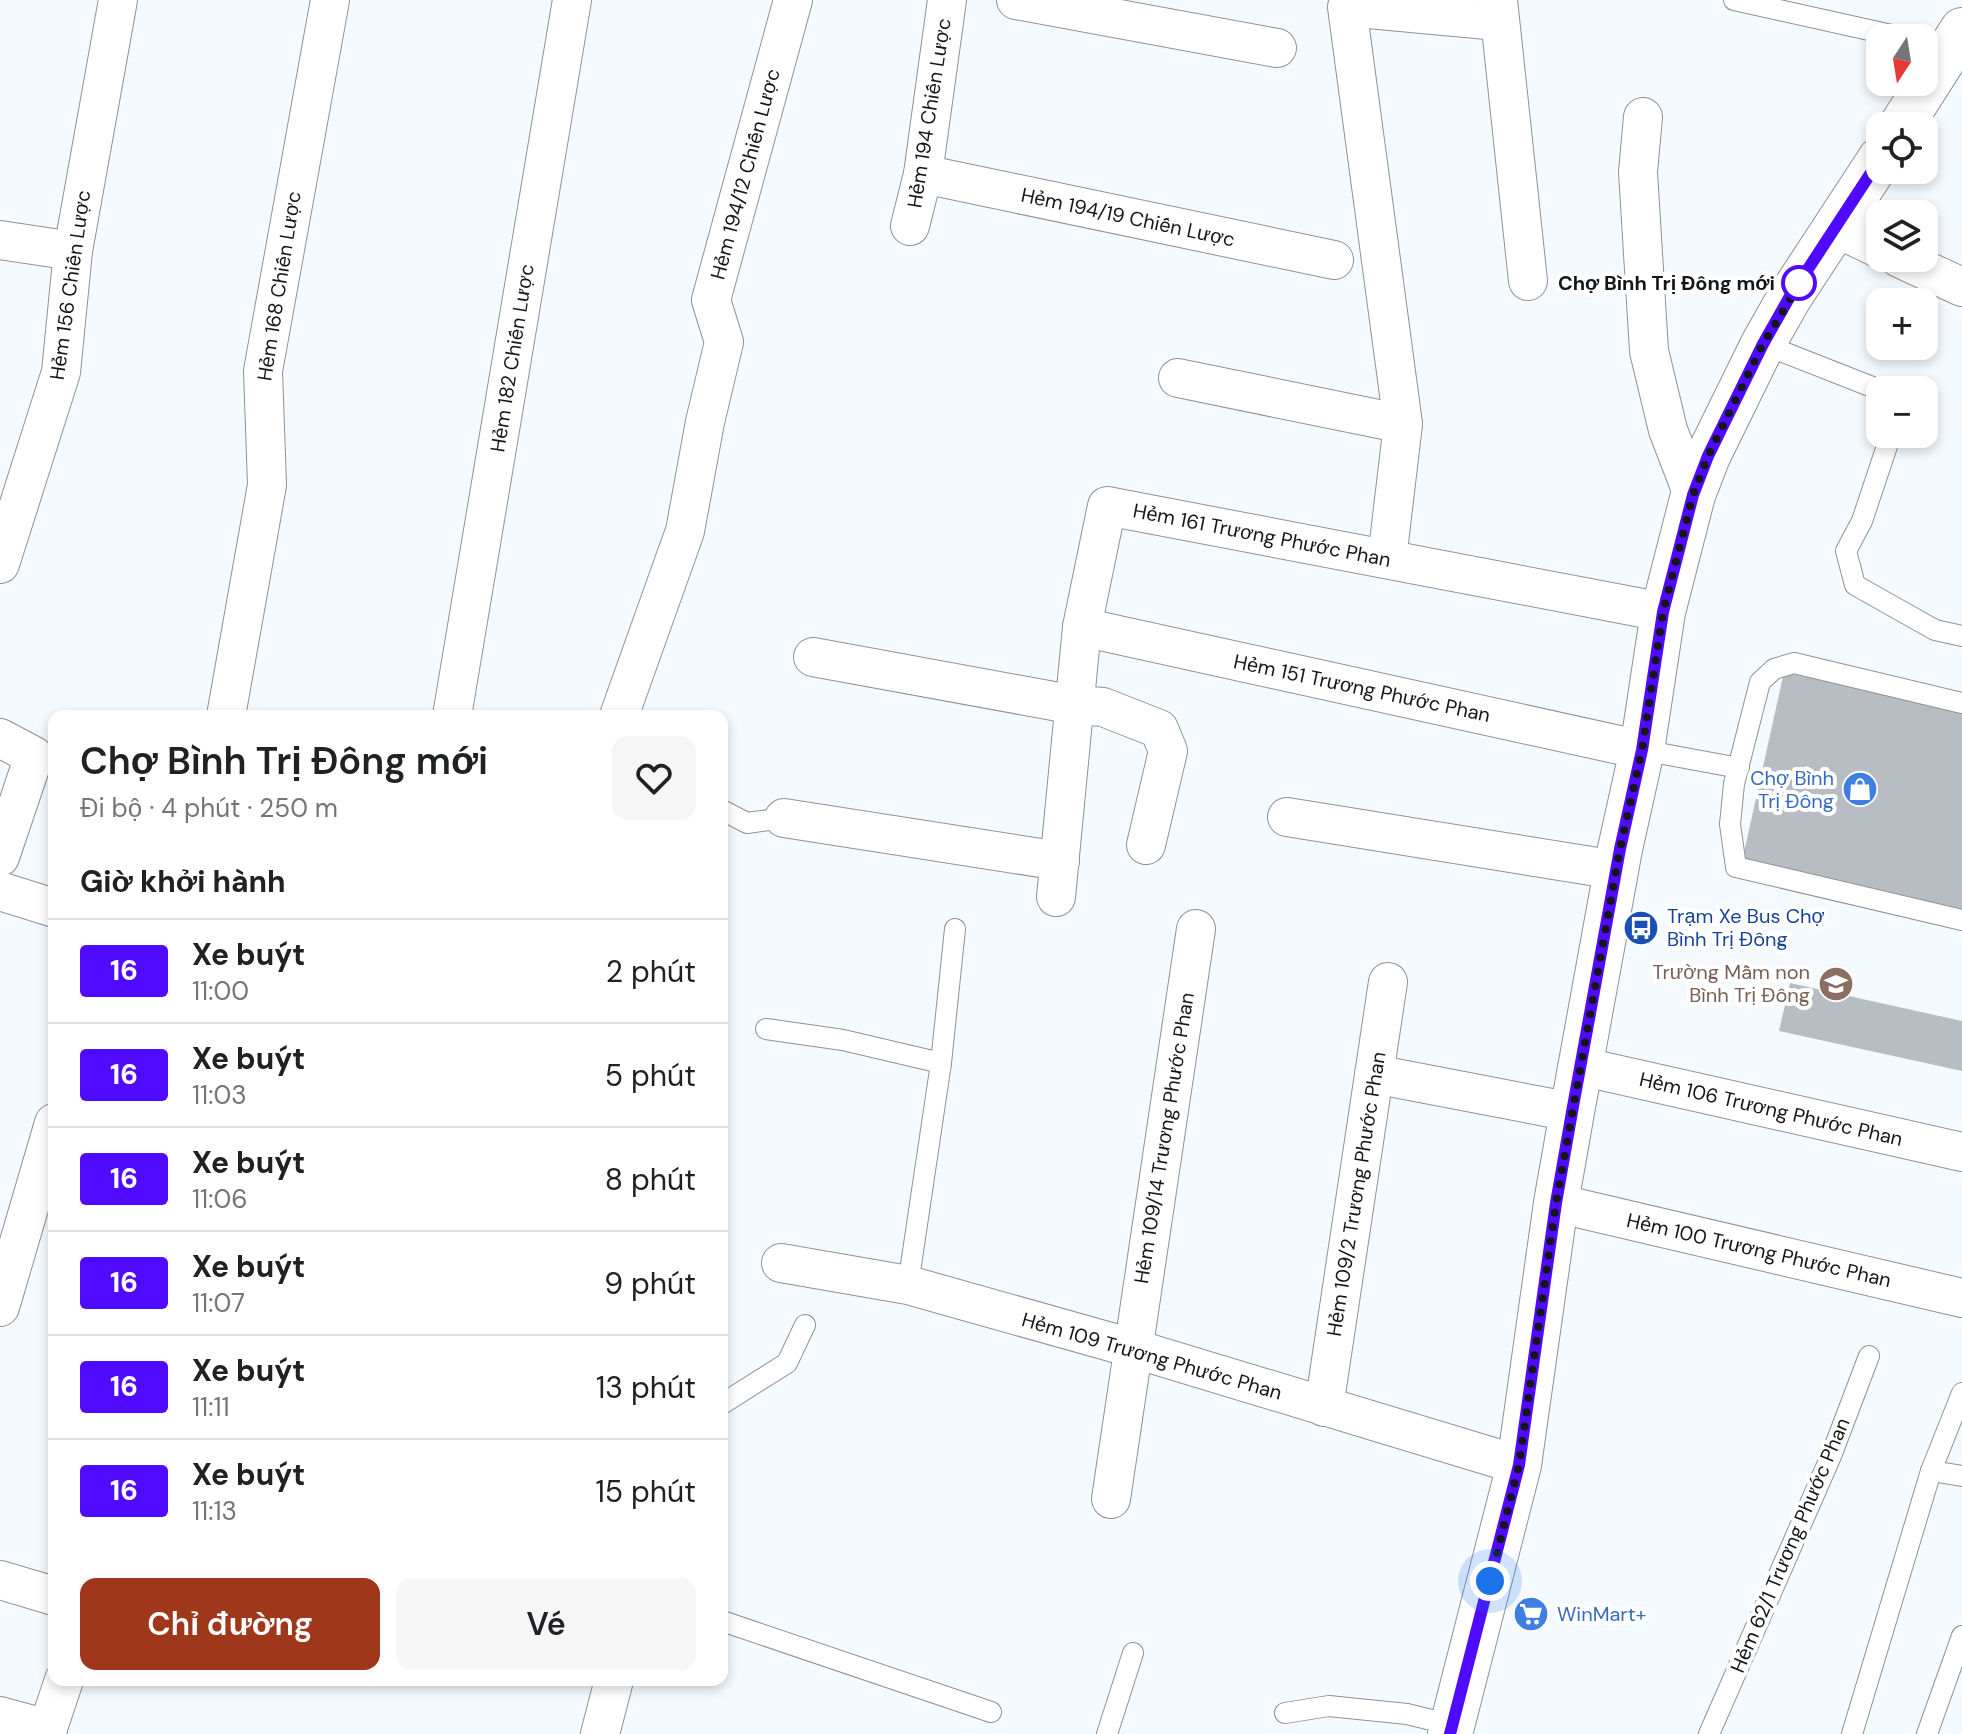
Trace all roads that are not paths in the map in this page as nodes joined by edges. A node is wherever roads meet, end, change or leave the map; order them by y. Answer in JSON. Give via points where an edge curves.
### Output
{"nodes":[{"id":1,"x":118,"y":0,"type":"edge"},
{"id":2,"x":330,"y":0,"type":"edge"},
{"id":3,"x":572,"y":0,"type":"edge"},
{"id":4,"x":793,"y":0,"type":"edge"},
{"id":5,"x":947,"y":0,"type":"edge"},
{"id":6,"x":1016,"y":0,"type":"edge"},
{"id":7,"x":1734,"y":0,"type":"edge"},
{"id":8,"x":1498,"y":10,"type":"edge"},
{"id":9,"x":1866,"y":29,"type":"edge"},
{"id":10,"x":1945,"y":40,"type":"edge"},
{"id":11,"x":1277,"y":48,"type":"dead end"},
{"id":12,"x":1908,"y":112,"type":"edge"},
{"id":13,"x":1643,"y":117,"type":"dead end"},
{"id":14,"x":923,"y":174,"type":"junction"},
{"id":15,"x":1866,"y":181,"type":"edge"},
{"id":16,"x":910,"y":226,"type":"dead end"},
{"id":17,"x":1836,"y":228,"type":"junction"},
{"id":18,"x":0,"y":240,"type":"edge"},
{"id":19,"x":1866,"y":242,"type":"edge"},
{"id":20,"x":73,"y":251,"type":"junction"},
{"id":21,"x":1334,"y":260,"type":"dead end"},
{"id":22,"x":1929,"y":272,"type":"edge"},
{"id":23,"x":1528,"y":281,"type":"dead end"},
{"id":24,"x":1962,"y":287,"type":"edge"},
{"id":25,"x":1763,"y":344,"type":"junction"},
{"id":26,"x":1178,"y":378,"type":"dead end"},
{"id":27,"x":1866,"y":384,"type":"edge"},
{"id":28,"x":1403,"y":424,"type":"junction"},
{"id":29,"x":1886,"y":448,"type":"edge"},
{"id":30,"x":1693,"y":495,"type":"junction"},
{"id":31,"x":1387,"y":559,"type":"junction"},
{"id":32,"x":0,"y":564,"type":"edge"},
{"id":33,"x":1663,"y":612,"type":"junction"},
{"id":34,"x":1082,"y":627,"type":"junction"},
{"id":35,"x":1962,"y":636,"type":"edge"},
{"id":36,"x":813,"y":657,"type":"dead end"},
{"id":37,"x":1962,"y":703,"type":"edge"},
{"id":38,"x":1075,"y":705,"type":"junction"},
{"id":39,"x":227,"y":710,"type":"edge"},
{"id":40,"x":453,"y":710,"type":"edge"},
{"id":41,"x":621,"y":710,"type":"edge"},
{"id":42,"x":0,"y":738,"type":"edge"},
{"id":43,"x":1642,"y":750,"type":"junction"},
{"id":44,"x":1739,"y":768,"type":"junction"},
{"id":45,"x":12,"y":782,"type":"edge"},
{"id":46,"x":728,"y":815,"type":"edge"},
{"id":47,"x":1287,"y":817,"type":"dead end"},
{"id":48,"x":784,"y":818,"type":"joint"},
{"id":49,"x":1146,"y":845,"type":"dead end"},
{"id":50,"x":0,"y":857,"type":"edge"},
{"id":51,"x":1616,"y":870,"type":"junction"},
{"id":52,"x":0,"y":891,"type":"edge"},
{"id":53,"x":48,"y":906,"type":"edge"},
{"id":54,"x":1962,"y":920,"type":"edge"},
{"id":55,"x":955,"y":929,"type":"dead end"},
{"id":56,"x":1196,"y":929,"type":"dead end"},
{"id":57,"x":1388,"y":982,"type":"dead end"},
{"id":58,"x":766,"y":1029,"type":"dead end"},
{"id":59,"x":941,"y":1063,"type":"junction"},
{"id":60,"x":1580,"y":1066,"type":"junction"},
{"id":61,"x":1374,"y":1074,"type":"junction"},
{"id":62,"x":1572,"y":1112,"type":"junction"},
{"id":63,"x":48,"y":1143,"type":"edge"},
{"id":64,"x":1962,"y":1152,"type":"edge"},
{"id":65,"x":1556,"y":1203,"type":"junction"},
{"id":66,"x":781,"y":1263,"type":"dead end"},
{"id":67,"x":908,"y":1285,"type":"junction"},
{"id":68,"x":1962,"y":1298,"type":"edge"},
{"id":69,"x":0,"y":1307,"type":"edge"},
{"id":70,"x":805,"y":1325,"type":"dead end"},
{"id":71,"x":1132,"y":1348,"type":"junction"},
{"id":72,"x":1869,"y":1356,"type":"dead end"},
{"id":73,"x":1962,"y":1393,"type":"edge"},
{"id":74,"x":728,"y":1400,"type":"edge"},
{"id":75,"x":1324,"y":1407,"type":"junction"},
{"id":76,"x":1519,"y":1465,"type":"junction"},
{"id":77,"x":1931,"y":1471,"type":"junction"},
{"id":78,"x":1962,"y":1476,"type":"edge"},
{"id":79,"x":1111,"y":1499,"type":"dead end"},
{"id":80,"x":0,"y":1580,"type":"edge"},
{"id":81,"x":48,"y":1594,"type":"edge"},
{"id":82,"x":728,"y":1623,"type":"edge"},
{"id":83,"x":1962,"y":1636,"type":"edge"},
{"id":84,"x":1133,"y":1653,"type":"dead end"},
{"id":85,"x":62,"y":1686,"type":"edge"},
{"id":86,"x":612,"y":1686,"type":"edge"},
{"id":87,"x":991,"y":1712,"type":"dead end"},
{"id":88,"x":1285,"y":1713,"type":"dead end"},
{"id":89,"x":0,"y":1716,"type":"edge"},
{"id":90,"x":1451,"y":1730,"type":"edge"},
{"id":91,"x":47,"y":1731,"type":"edge"},
{"id":92,"x":600,"y":1734,"type":"edge"},
{"id":93,"x":1107,"y":1734,"type":"edge"},
{"id":94,"x":1709,"y":1734,"type":"edge"},
{"id":95,"x":1852,"y":1734,"type":"edge"},
{"id":96,"x":1927,"y":1734,"type":"edge"}],
"edges":[{"from":1,"to":20,"type":"street","name":"Hẻm 156 Chiến Lược"},
{"from":2,"to":39,"type":"street","name":"Hẻm 168 Chiến Lược","via":[[263,371],[267,485]]},
{"from":3,"to":40,"type":"street","name":"Hẻm 182 Chiến Lược"},
{"from":4,"to":41,"type":"street","name":"Hẻm 194/12 Chiến Lược","via":[[711,300],[724,342],[685,531]]},
{"from":5,"to":14,"type":"street","name":"Hẻm 194 Chiến Lược"},
{"from":6,"to":11,"type":"street"},
{"from":7,"to":9,"type":"lane"},
{"from":8,"to":23,"type":"street"},
{"from":8,"to":28,"type":"street","via":[[1347,7]]},
{"from":10,"to":12,"type":"street"},
{"from":13,"to":30,"type":"street","via":[[1638,172],[1649,351],[1668,430]]},
{"from":14,"to":16,"type":"street","name":"Hẻm 194 Chiến Lược"},
{"from":14,"to":21,"type":"street","name":"Hẻm 194/19 Chiến Lược"},
{"from":15,"to":17,"type":"street"},
{"from":17,"to":19,"type":"street"},
{"from":17,"to":25,"type":"street"},
{"from":18,"to":20,"type":"street"},
{"from":20,"to":32,"type":"street","name":"Hẻm 156 Chiến Lược","via":[[61,372]]},
{"from":22,"to":24,"type":"street"},
{"from":25,"to":27,"type":"lane"},
{"from":25,"to":30,"type":"street"},
{"from":26,"to":28,"type":"street"},
{"from":28,"to":31,"type":"street"},
{"from":29,"to":35,"type":"lane","via":[[1846,551],[1855,585],[1935,630]]},
{"from":30,"to":33,"type":"street"},
{"from":31,"to":33,"type":"street","name":"Hẻm 161 Trương Phước Phan"},
{"from":31,"to":34,"type":"street","name":"Hẻm 161 Trương Phước Phan","via":[[1107,506]]},
{"from":33,"to":43,"type":"street"},
{"from":34,"to":38,"type":"street","name":"Hẻm 161 Trương Phước Phan"},
{"from":34,"to":43,"type":"street","name":"Hẻm 151 Trương Phước Phan"},
{"from":36,"to":38,"type":"street"},
{"from":37,"to":44,"type":"lane","via":[[1794,663],[1774,669],[1760,682]]},
{"from":38,"to":48,"type":"street","name":"Hẻm 161 Trương Phước Phan","via":[[1058,879]]},
{"from":38,"to":49,"type":"street","via":[[1103,707],[1159,729],[1168,751]]},
{"from":42,"to":45,"type":"street","via":[[34,756]]},
{"from":43,"to":44,"type":"lane"},
{"from":43,"to":51,"type":"street"},
{"from":44,"to":54,"type":"lane","via":[[1730,824],[1736,867]]},
{"from":45,"to":50,"type":"street"},
{"from":46,"to":48,"type":"lane","via":[[747,823]]},
{"from":47,"to":51,"type":"street"},
{"from":51,"to":60,"type":"street"},
{"from":52,"to":53,"type":"street"},
{"from":55,"to":59,"type":"lane"},
{"from":56,"to":71,"type":"street","name":"Hẻm 109/14 Trương Phước Phan"},
{"from":57,"to":61,"type":"street","name":"Hẻm 109/2 Trương Phước Phan"},
{"from":58,"to":59,"type":"lane"},
{"from":59,"to":67,"type":"lane"},
{"from":60,"to":62,"type":"street"},
{"from":60,"to":64,"type":"street","name":"Hẻm 106 Trương Phước Phan"},
{"from":61,"to":62,"type":"street"},
{"from":61,"to":75,"type":"street","name":"Hẻm 109/2 Trương Phước Phan"},
{"from":62,"to":65,"type":"street"},
{"from":63,"to":69,"type":"street"},
{"from":65,"to":68,"type":"street","name":"Hẻm 100 Trương Phước Phan"},
{"from":65,"to":76,"type":"street"},
{"from":66,"to":67,"type":"street","name":"Hẻm 109 Trương Phước Phan"},
{"from":67,"to":71,"type":"street","name":"Hẻm 109 Trương Phước Phan"},
{"from":70,"to":74,"type":"lane","via":[[787,1363]]},
{"from":71,"to":75,"type":"street","name":"Hẻm 109 Trương Phước Phan"},
{"from":71,"to":79,"type":"street","name":"Hẻm 109/14 Trương Phước Phan"},
{"from":72,"to":94,"type":"lane","name":"Hẻm 62/1 Trương Phước Phan"},
{"from":73,"to":77,"type":"lane"},
{"from":75,"to":76,"type":"street","name":"Hẻm 109 Trương Phước Phan"},
{"from":76,"to":90,"type":"street"},
{"from":77,"to":78,"type":"lane"},
{"from":77,"to":95,"type":"lane"},
{"from":80,"to":81,"type":"street"},
{"from":82,"to":87,"type":"lane"},
{"from":83,"to":96,"type":"lane"},
{"from":84,"to":93,"type":"lane"},
{"from":85,"to":91,"type":"street"},
{"from":86,"to":92,"type":"street"},
{"from":88,"to":90,"type":"lane","via":[[1329,1706],[1407,1714]]},
{"from":89,"to":91,"type":"street"}]}
